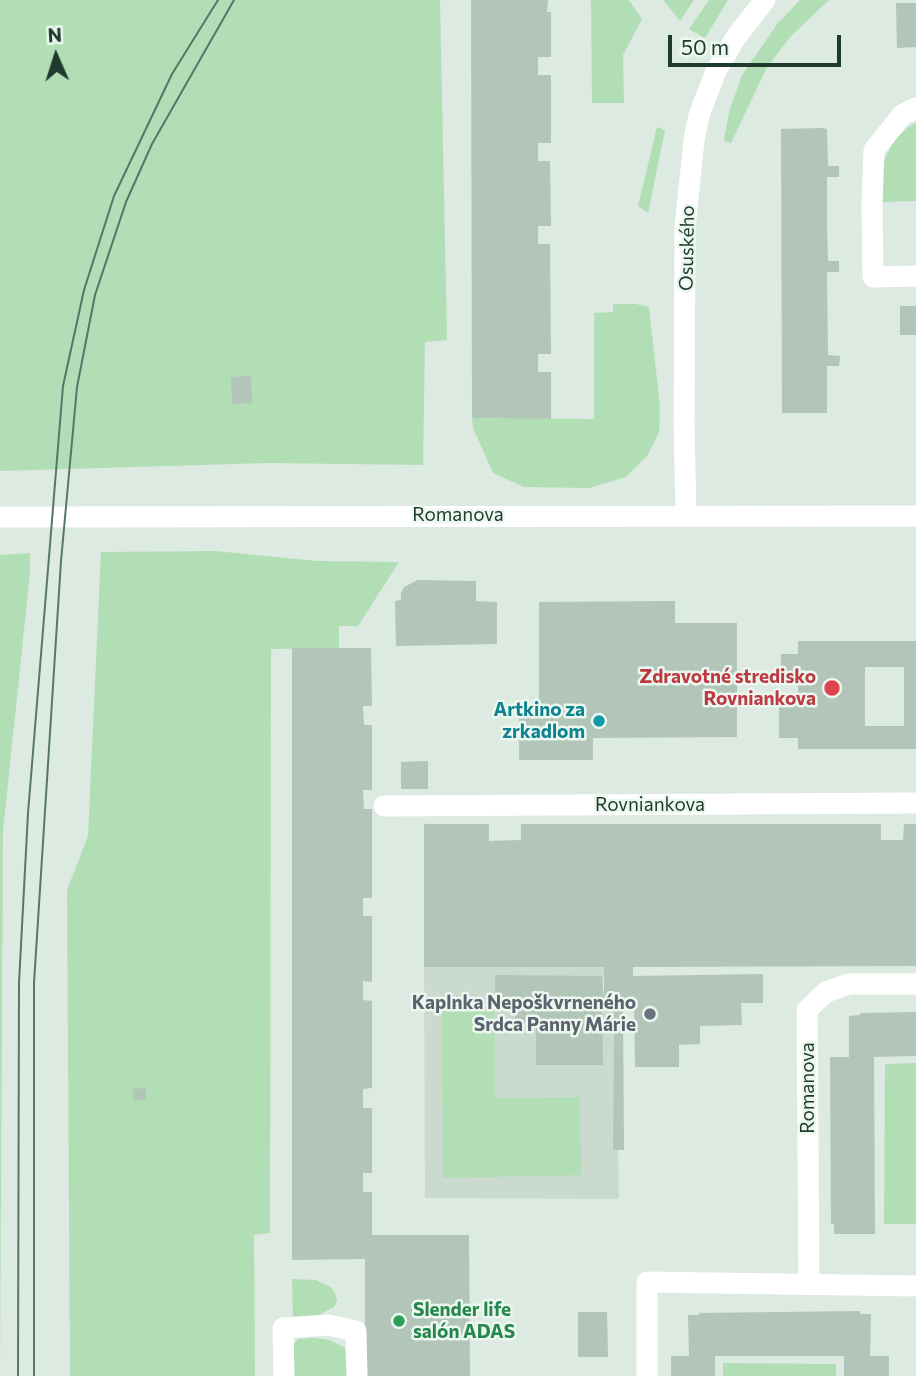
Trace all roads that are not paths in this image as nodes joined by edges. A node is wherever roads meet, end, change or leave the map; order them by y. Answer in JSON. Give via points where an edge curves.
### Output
{"nodes":[{"id":1,"x":765,"y":0,"type":"edge"},
{"id":2,"x":916,"y":108,"type":"edge"},
{"id":3,"x":916,"y":276,"type":"edge"},
{"id":4,"x":685,"y":515,"type":"junction"},
{"id":5,"x":916,"y":516,"type":"edge"},
{"id":6,"x":0,"y":517,"type":"edge"},
{"id":7,"x":916,"y":803,"type":"edge"},
{"id":8,"x":384,"y":807,"type":"dead end"},
{"id":9,"x":916,"y":984,"type":"edge"},
{"id":10,"x":809,"y":1284,"type":"junction"},
{"id":11,"x":916,"y":1286,"type":"edge"},
{"id":12,"x":284,"y":1376,"type":"edge"},
{"id":13,"x":356,"y":1376,"type":"edge"},
{"id":14,"x":648,"y":1376,"type":"edge"}],
"edges":[{"from":1,"to":4,"type":"street","name":"Osuského","via":[[716,71],[694,140],[685,228]]},
{"from":2,"to":3,"type":"street","via":[[902,115],[874,150],[872,205],[873,277]]},
{"from":4,"to":5,"type":"street","name":"Romanova"},
{"from":4,"to":6,"type":"street","name":"Romanova"},
{"from":7,"to":8,"type":"street","name":"Rovniankova"},
{"from":9,"to":10,"type":"street","name":"Romanova","via":[[849,984],[826,992],[807,1010]]},
{"from":10,"to":11,"type":"street"},
{"from":10,"to":14,"type":"street","via":[[647,1282]]},
{"from":12,"to":13,"type":"street","via":[[283,1328],[329,1325],[356,1331]]}]}
